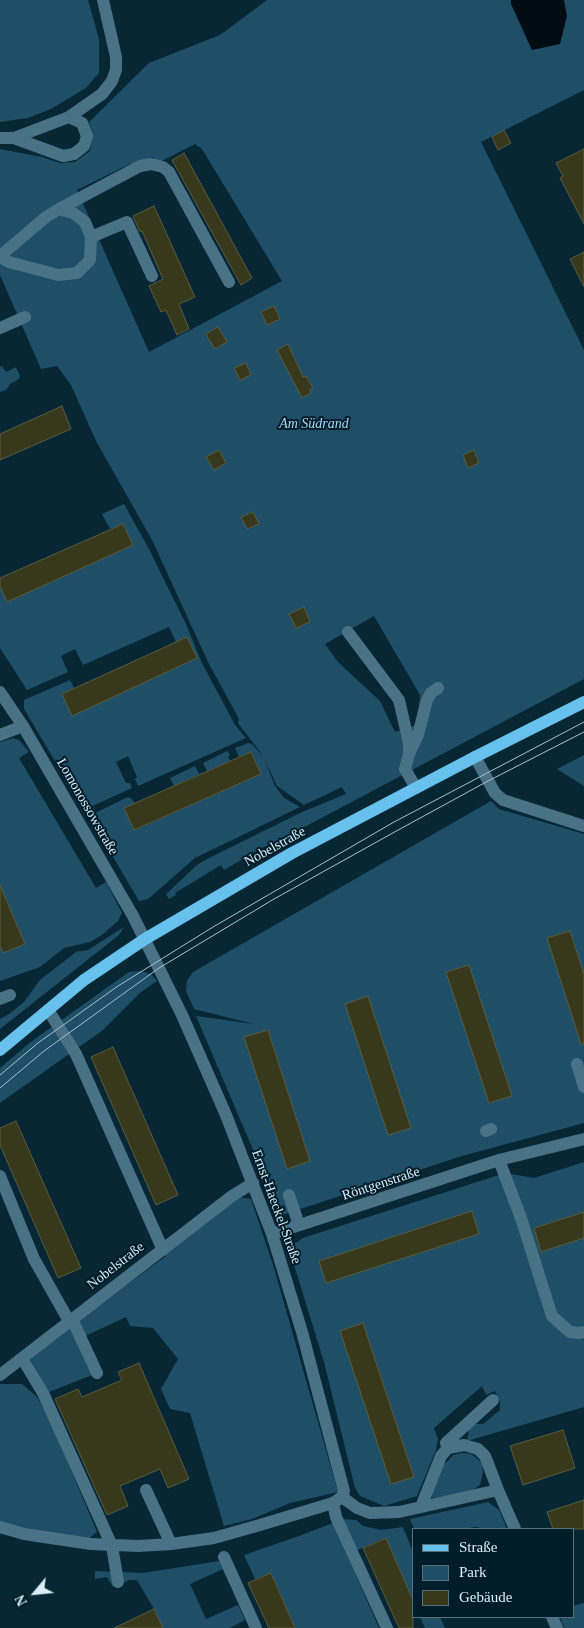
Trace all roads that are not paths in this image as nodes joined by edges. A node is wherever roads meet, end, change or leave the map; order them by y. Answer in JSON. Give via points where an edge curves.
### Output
{"nodes":[{"id":1,"x":103,"y":0,"type":"edge"},
{"id":2,"x":69,"y":116,"type":"junction"},
{"id":3,"x":0,"y":138,"type":"edge"},
{"id":4,"x":14,"y":138,"type":"junction"},
{"id":5,"x":59,"y":209,"type":"junction"},
{"id":6,"x":91,"y":237,"type":"junction"},
{"id":7,"x":0,"y":257,"type":"edge"},
{"id":8,"x":152,"y":276,"type":"dead end"},
{"id":9,"x":229,"y":282,"type":"dead end"},
{"id":10,"x":25,"y":317,"type":"dead end"},
{"id":11,"x":0,"y":328,"type":"edge"},
{"id":12,"x":348,"y":632,"type":"dead end"},
{"id":13,"x":438,"y":688,"type":"dead end"},
{"id":14,"x":0,"y":692,"type":"edge"},
{"id":15,"x":584,"y":702,"type":"edge"},
{"id":16,"x":23,"y":726,"type":"junction"},
{"id":17,"x":0,"y":735,"type":"edge"},
{"id":18,"x":409,"y":754,"type":"junction"},
{"id":19,"x":475,"y":757,"type":"junction"},
{"id":20,"x":416,"y":788,"type":"junction"},
{"id":21,"x":584,"y":826,"type":"edge"},
{"id":22,"x":145,"y":939,"type":"junction"},
{"id":23,"x":48,"y":1010,"type":"junction"},
{"id":24,"x":0,"y":1050,"type":"edge"},
{"id":25,"x":577,"y":1064,"type":"dead end"},
{"id":26,"x":584,"y":1087,"type":"edge"},
{"id":27,"x":584,"y":1139,"type":"edge"},
{"id":28,"x":499,"y":1160,"type":"junction"},
{"id":29,"x":0,"y":1176,"type":"edge"},
{"id":30,"x":253,"y":1183,"type":"junction"},
{"id":31,"x":289,"y":1196,"type":"dead end"},
{"id":32,"x":299,"y":1225,"type":"junction"},
{"id":33,"x":272,"y":1234,"type":"junction"},
{"id":34,"x":163,"y":1250,"type":"junction"},
{"id":35,"x":71,"y":1320,"type":"junction"},
{"id":36,"x":584,"y":1332,"type":"edge"},
{"id":37,"x":22,"y":1358,"type":"junction"},
{"id":38,"x":97,"y":1373,"type":"dead end"},
{"id":39,"x":0,"y":1376,"type":"edge"},
{"id":40,"x":493,"y":1400,"type":"dead end"},
{"id":41,"x":448,"y":1448,"type":"junction"},
{"id":42,"x":146,"y":1490,"type":"dead end"},
{"id":43,"x":498,"y":1490,"type":"junction"},
{"id":44,"x":338,"y":1500,"type":"junction"},
{"id":45,"x":421,"y":1507,"type":"junction"},
{"id":46,"x":0,"y":1527,"type":"edge"},
{"id":47,"x":515,"y":1528,"type":"edge"},
{"id":48,"x":171,"y":1544,"type":"junction"},
{"id":49,"x":112,"y":1546,"type":"junction"},
{"id":50,"x":224,"y":1557,"type":"dead end"},
{"id":51,"x":118,"y":1582,"type":"dead end"},
{"id":52,"x":256,"y":1628,"type":"edge"},
{"id":53,"x":386,"y":1628,"type":"edge"}],
"edges":[{"from":1,"to":2,"type":"street","via":[[113,40],[116,70],[112,82],[102,94]]},
{"from":2,"to":4,"type":"street"},
{"from":2,"to":4,"type":"street","via":[[82,123],[87,136],[84,146],[74,154],[63,156]]},
{"from":3,"to":4,"type":"street"},
{"from":5,"to":6,"type":"street","via":[[86,222]]},
{"from":5,"to":7,"type":"street"},
{"from":5,"to":9,"type":"street","via":[[140,166],[163,167],[169,172]]},
{"from":6,"to":7,"type":"street","via":[[90,260],[77,273],[58,275]]},
{"from":6,"to":8,"type":"street","via":[[127,222]]},
{"from":10,"to":11,"type":"street"},
{"from":12,"to":18,"type":"street","via":[[399,700]]},
{"from":13,"to":18,"type":"street","via":[[427,700],[418,735]]},
{"from":14,"to":16,"type":"street","name":"Lomonossowstraße"},
{"from":15,"to":19,"type":"main road","name":"Nobelstraße"},
{"from":16,"to":17,"type":"street"},
{"from":16,"to":22,"type":"street","name":"Lomonossowstraße"},
{"from":18,"to":20,"type":"street","via":[[405,770]]},
{"from":19,"to":20,"type":"main road","name":"Nobelstraße"},
{"from":19,"to":21,"type":"street","via":[[495,793],[503,800]]},
{"from":20,"to":22,"type":"main road","name":"Nobelstraße","via":[[292,853]]},
{"from":22,"to":23,"type":"main road","name":"Nobelstraße","via":[[91,975]]},
{"from":22,"to":30,"type":"street","name":"Ernst-Haeckel-Straße","via":[[182,1015]]},
{"from":23,"to":24,"type":"main road","name":"Nobelstraße"},
{"from":23,"to":34,"type":"street","via":[[76,1054]]},
{"from":25,"to":26,"type":"street"},
{"from":27,"to":28,"type":"street","name":"Röntgenstraße"},
{"from":28,"to":32,"type":"street","name":"Röntgenstraße"},
{"from":28,"to":36,"type":"street","via":[[552,1316],[570,1332]]},
{"from":29,"to":35,"type":"street","via":[[34,1259]]},
{"from":30,"to":33,"type":"street","name":"Ernst-Haeckel-Straße"},
{"from":30,"to":34,"type":"street","name":"Nobelstraße"},
{"from":31,"to":32,"type":"street"},
{"from":32,"to":33,"type":"street","name":"Röntgenstraße"},
{"from":33,"to":44,"type":"street","name":"Ernst-Haeckel-Straße","via":[[341,1477],[344,1491]]},
{"from":34,"to":35,"type":"street","name":"Nobelstraße"},
{"from":35,"to":37,"type":"street","name":"Nobelstraße"},
{"from":35,"to":38,"type":"street"},
{"from":37,"to":39,"type":"street","name":"Nobelstraße"},
{"from":37,"to":49,"type":"street","via":[[42,1393]]},
{"from":40,"to":41,"type":"street","via":[[446,1443]]},
{"from":41,"to":43,"type":"street","via":[[464,1446],[478,1449],[485,1456]]},
{"from":41,"to":45,"type":"street","via":[[441,1456]]},
{"from":42,"to":48,"type":"street"},
{"from":43,"to":45,"type":"street"},
{"from":43,"to":47,"type":"street"},
{"from":44,"to":45,"type":"street","via":[[370,1513]]},
{"from":44,"to":48,"type":"street","via":[[260,1526],[214,1538]]},
{"from":44,"to":53,"type":"street","name":"Ernst-Haeckel-Straße","via":[[336,1517]]},
{"from":46,"to":49,"type":"street","via":[[24,1534]]},
{"from":48,"to":49,"type":"street"},
{"from":49,"to":51,"type":"street"},
{"from":50,"to":52,"type":"street"}]}
